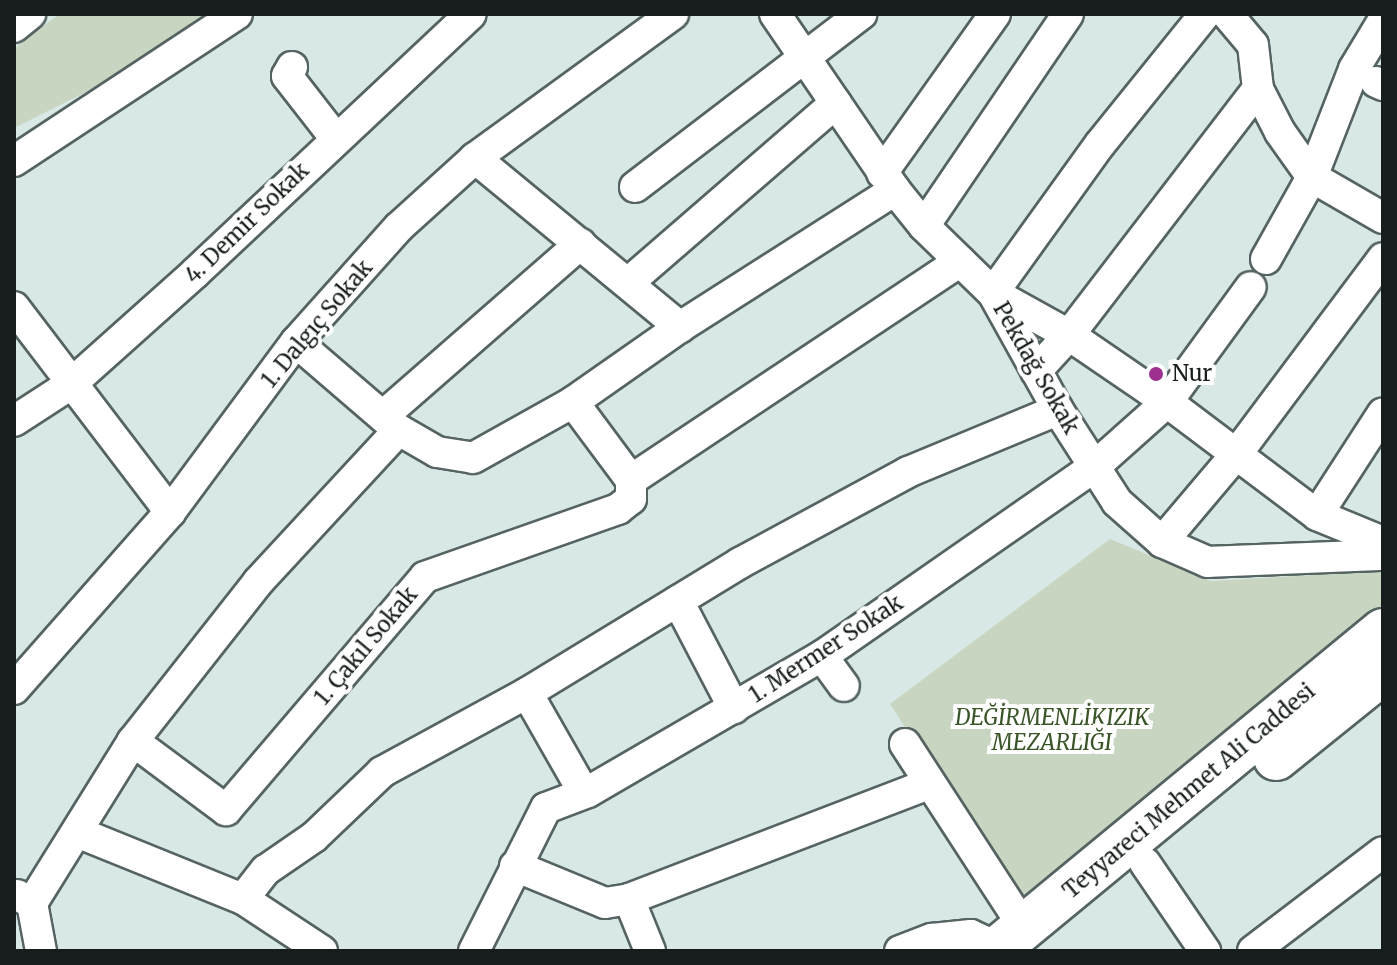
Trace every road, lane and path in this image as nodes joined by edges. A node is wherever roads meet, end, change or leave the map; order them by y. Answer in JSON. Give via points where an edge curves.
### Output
{"nodes":[{"id":1,"x":30,"y":14,"type":"edge"},
{"id":2,"x":237,"y":14,"type":"edge"},
{"id":3,"x":673,"y":14,"type":"edge"},
{"id":4,"x":775,"y":14,"type":"edge"},
{"id":5,"x":861,"y":14,"type":"edge"},
{"id":6,"x":995,"y":14,"type":"edge"},
{"id":7,"x":1068,"y":14,"type":"edge"},
{"id":8,"x":1205,"y":14,"type":"edge"},
{"id":9,"x":1227,"y":14,"type":"edge"},
{"id":10,"x":465,"y":16,"type":"edge"},
{"id":11,"x":1383,"y":21,"type":"edge"},
{"id":12,"x":14,"y":27,"type":"edge"},
{"id":13,"x":806,"y":58,"type":"junction"},
{"id":14,"x":286,"y":74,"type":"dead end"},
{"id":15,"x":1258,"y":89,"type":"junction"},
{"id":16,"x":836,"y":103,"type":"junction"},
{"id":17,"x":336,"y":139,"type":"junction"},
{"id":18,"x":475,"y":158,"type":"junction"},
{"id":19,"x":14,"y":161,"type":"edge"},
{"id":20,"x":1312,"y":177,"type":"junction"},
{"id":21,"x":889,"y":182,"type":"junction"},
{"id":22,"x":635,"y":187,"type":"dead end"},
{"id":23,"x":1383,"y":218,"type":"edge"},
{"id":24,"x":924,"y":226,"type":"junction"},
{"id":25,"x":580,"y":244,"type":"junction"},
{"id":26,"x":1383,"y":258,"type":"edge"},
{"id":27,"x":1266,"y":259,"type":"dead end"},
{"id":28,"x":960,"y":261,"type":"junction"},
{"id":29,"x":628,"y":283,"type":"junction"},
{"id":30,"x":1251,"y":287,"type":"dead end"},
{"id":31,"x":993,"y":293,"type":"junction"},
{"id":32,"x":14,"y":307,"type":"edge"},
{"id":33,"x":680,"y":327,"type":"junction"},
{"id":34,"x":1069,"y":335,"type":"junction"},
{"id":35,"x":296,"y":342,"type":"junction"},
{"id":36,"x":1036,"y":371,"type":"junction"},
{"id":37,"x":71,"y":384,"type":"junction"},
{"id":38,"x":573,"y":402,"type":"junction"},
{"id":39,"x":1167,"y":402,"type":"junction"},
{"id":40,"x":1058,"y":410,"type":"junction"},
{"id":41,"x":1383,"y":413,"type":"edge"},
{"id":42,"x":14,"y":421,"type":"edge"},
{"id":43,"x":391,"y":423,"type":"junction"},
{"id":44,"x":1238,"y":452,"type":"junction"},
{"id":45,"x":1093,"y":468,"type":"junction"},
{"id":46,"x":631,"y":480,"type":"junction"},
{"id":47,"x":170,"y":512,"type":"junction"},
{"id":48,"x":1317,"y":515,"type":"junction"},
{"id":49,"x":1162,"y":542,"type":"junction"},
{"id":50,"x":1383,"y":542,"type":"edge"},
{"id":51,"x":1383,"y":555,"type":"edge"},
{"id":52,"x":678,"y":601,"type":"junction"},
{"id":53,"x":1383,"y":631,"type":"edge"},
{"id":54,"x":822,"y":656,"type":"junction"},
{"id":55,"x":1382,"y":681,"type":"edge"},
{"id":56,"x":844,"y":686,"type":"dead end"},
{"id":57,"x":14,"y":689,"type":"edge"},
{"id":58,"x":527,"y":693,"type":"junction"},
{"id":59,"x":734,"y":708,"type":"junction"},
{"id":60,"x":133,"y":741,"type":"junction"},
{"id":61,"x":905,"y":744,"type":"dead end"},
{"id":62,"x":929,"y":784,"type":"junction"},
{"id":63,"x":584,"y":793,"type":"junction"},
{"id":64,"x":77,"y":832,"type":"junction"},
{"id":65,"x":1383,"y":852,"type":"edge"},
{"id":66,"x":1145,"y":863,"type":"junction"},
{"id":67,"x":515,"y":866,"type":"junction"},
{"id":68,"x":23,"y":898,"type":"edge"},
{"id":69,"x":243,"y":899,"type":"junction"},
{"id":70,"x":629,"y":899,"type":"junction"},
{"id":71,"x":1014,"y":944,"type":"edge"},
{"id":72,"x":41,"y":951,"type":"edge"},
{"id":73,"x":322,"y":951,"type":"edge"},
{"id":74,"x":474,"y":951,"type":"edge"},
{"id":75,"x":650,"y":951,"type":"edge"},
{"id":76,"x":900,"y":951,"type":"edge"},
{"id":77,"x":1205,"y":951,"type":"edge"},
{"id":78,"x":1253,"y":951,"type":"edge"}],
"edges":[{"from":1,"to":12,"type":"street"},
{"from":2,"to":19,"type":"street"},
{"from":3,"to":18,"type":"street","name":"1. Dalgıç Sokak"},
{"from":4,"to":13,"type":"street","name":"Pekdağ Sokak"},
{"from":5,"to":13,"type":"street"},
{"from":6,"to":21,"type":"street"},
{"from":7,"to":24,"type":"street"},
{"from":8,"to":31,"type":"street","via":[[1100,144]]},
{"from":9,"to":15,"type":"street","via":[[1253,45]]},
{"from":10,"to":17,"type":"street","name":"4. Demir Sokak"},
{"from":11,"to":20,"type":"street","via":[[1354,69]]},
{"from":13,"to":16,"type":"street","name":"Pekdağ Sokak"},
{"from":13,"to":22,"type":"street"},
{"from":14,"to":17,"type":"street"},
{"from":15,"to":20,"type":"street"},
{"from":15,"to":34,"type":"street"},
{"from":16,"to":21,"type":"street","name":"Pekdağ Sokak"},
{"from":16,"to":29,"type":"street"},
{"from":17,"to":37,"type":"street","name":"4. Demir Sokak"},
{"from":18,"to":25,"type":"street"},
{"from":18,"to":35,"type":"street","name":"1. Dalgıç Sokak","via":[[399,227]]},
{"from":20,"to":23,"type":"street"},
{"from":20,"to":27,"type":"street"},
{"from":21,"to":24,"type":"street","name":"Pekdağ Sokak"},
{"from":21,"to":33,"type":"street"},
{"from":24,"to":28,"type":"street","name":"Pekdağ Sokak"},
{"from":25,"to":29,"type":"street"},
{"from":25,"to":43,"type":"street"},
{"from":26,"to":44,"type":"street"},
{"from":28,"to":31,"type":"street","name":"Pekdağ Sokak"},
{"from":28,"to":46,"type":"street","name":"1. Çakıl Sokak"},
{"from":29,"to":33,"type":"street"},
{"from":30,"to":39,"type":"street","name":"1. Mermer Sokak"},
{"from":31,"to":34,"type":"street"},
{"from":31,"to":36,"type":"street","name":"Pekdağ Sokak"},
{"from":32,"to":37,"type":"street"},
{"from":33,"to":38,"type":"street"},
{"from":34,"to":36,"type":"street"},
{"from":34,"to":39,"type":"street"},
{"from":35,"to":43,"type":"street"},
{"from":35,"to":47,"type":"street","name":"1. Dalgıç Sokak"},
{"from":36,"to":40,"type":"street","name":"Pekdağ Sokak"},
{"from":37,"to":42,"type":"street","name":"4. Demir Sokak"},
{"from":37,"to":47,"type":"street"},
{"from":38,"to":43,"type":"street","via":[[473,458],[437,452]]},
{"from":38,"to":46,"type":"street"},
{"from":39,"to":44,"type":"street"},
{"from":39,"to":45,"type":"street","name":"1. Mermer Sokak"},
{"from":40,"to":45,"type":"street","name":"Pekdağ Sokak"},
{"from":40,"to":52,"type":"street","via":[[908,472]]},
{"from":41,"to":48,"type":"street"},
{"from":43,"to":60,"type":"street"},
{"from":44,"to":48,"type":"street"},
{"from":44,"to":49,"type":"street"},
{"from":45,"to":49,"type":"street","name":"Pekdağ Sokak","via":[[1117,502]]},
{"from":45,"to":54,"type":"street","name":"1. Mermer Sokak"},
{"from":46,"to":60,"type":"street","name":"1. Çakıl Sokak","via":[[631,499],[618,509],[425,577],[226,810]]},
{"from":47,"to":57,"type":"street","name":"1. Dalgıç Sokak"},
{"from":48,"to":50,"type":"street"},
{"from":49,"to":51,"type":"street","name":"Pekdağ Sokak","via":[[1208,562]]},
{"from":52,"to":58,"type":"street"},
{"from":52,"to":59,"type":"street"},
{"from":53,"to":71,"type":"main road","name":"Teyyareci Mehmet Ali Caddesi"},
{"from":54,"to":56,"type":"street"},
{"from":54,"to":59,"type":"street","name":"1. Mermer Sokak"},
{"from":55,"to":66,"type":"main road","name":"Teyyareci Mehmet Ali Caddesi"},
{"from":58,"to":63,"type":"street"},
{"from":58,"to":69,"type":"street","via":[[382,772],[314,837],[266,870]]},
{"from":59,"to":63,"type":"street","name":"1. Mermer Sokak"},
{"from":60,"to":64,"type":"street"},
{"from":61,"to":62,"type":"street"},
{"from":62,"to":70,"type":"street"},
{"from":62,"to":71,"type":"street"},
{"from":63,"to":67,"type":"street","name":"1. Mermer Sokak","via":[[546,808]]},
{"from":64,"to":68,"type":"street"},
{"from":64,"to":69,"type":"street"},
{"from":65,"to":78,"type":"street"},
{"from":66,"to":71,"type":"main road","name":"Teyyareci Mehmet Ali Caddesi"},
{"from":66,"to":77,"type":"street"},
{"from":67,"to":70,"type":"street","via":[[605,903]]},
{"from":67,"to":74,"type":"street"},
{"from":68,"to":72,"type":"street"},
{"from":69,"to":73,"type":"street"},
{"from":70,"to":75,"type":"street"},
{"from":71,"to":76,"type":"street","via":[[971,935],[932,939]]}]}
